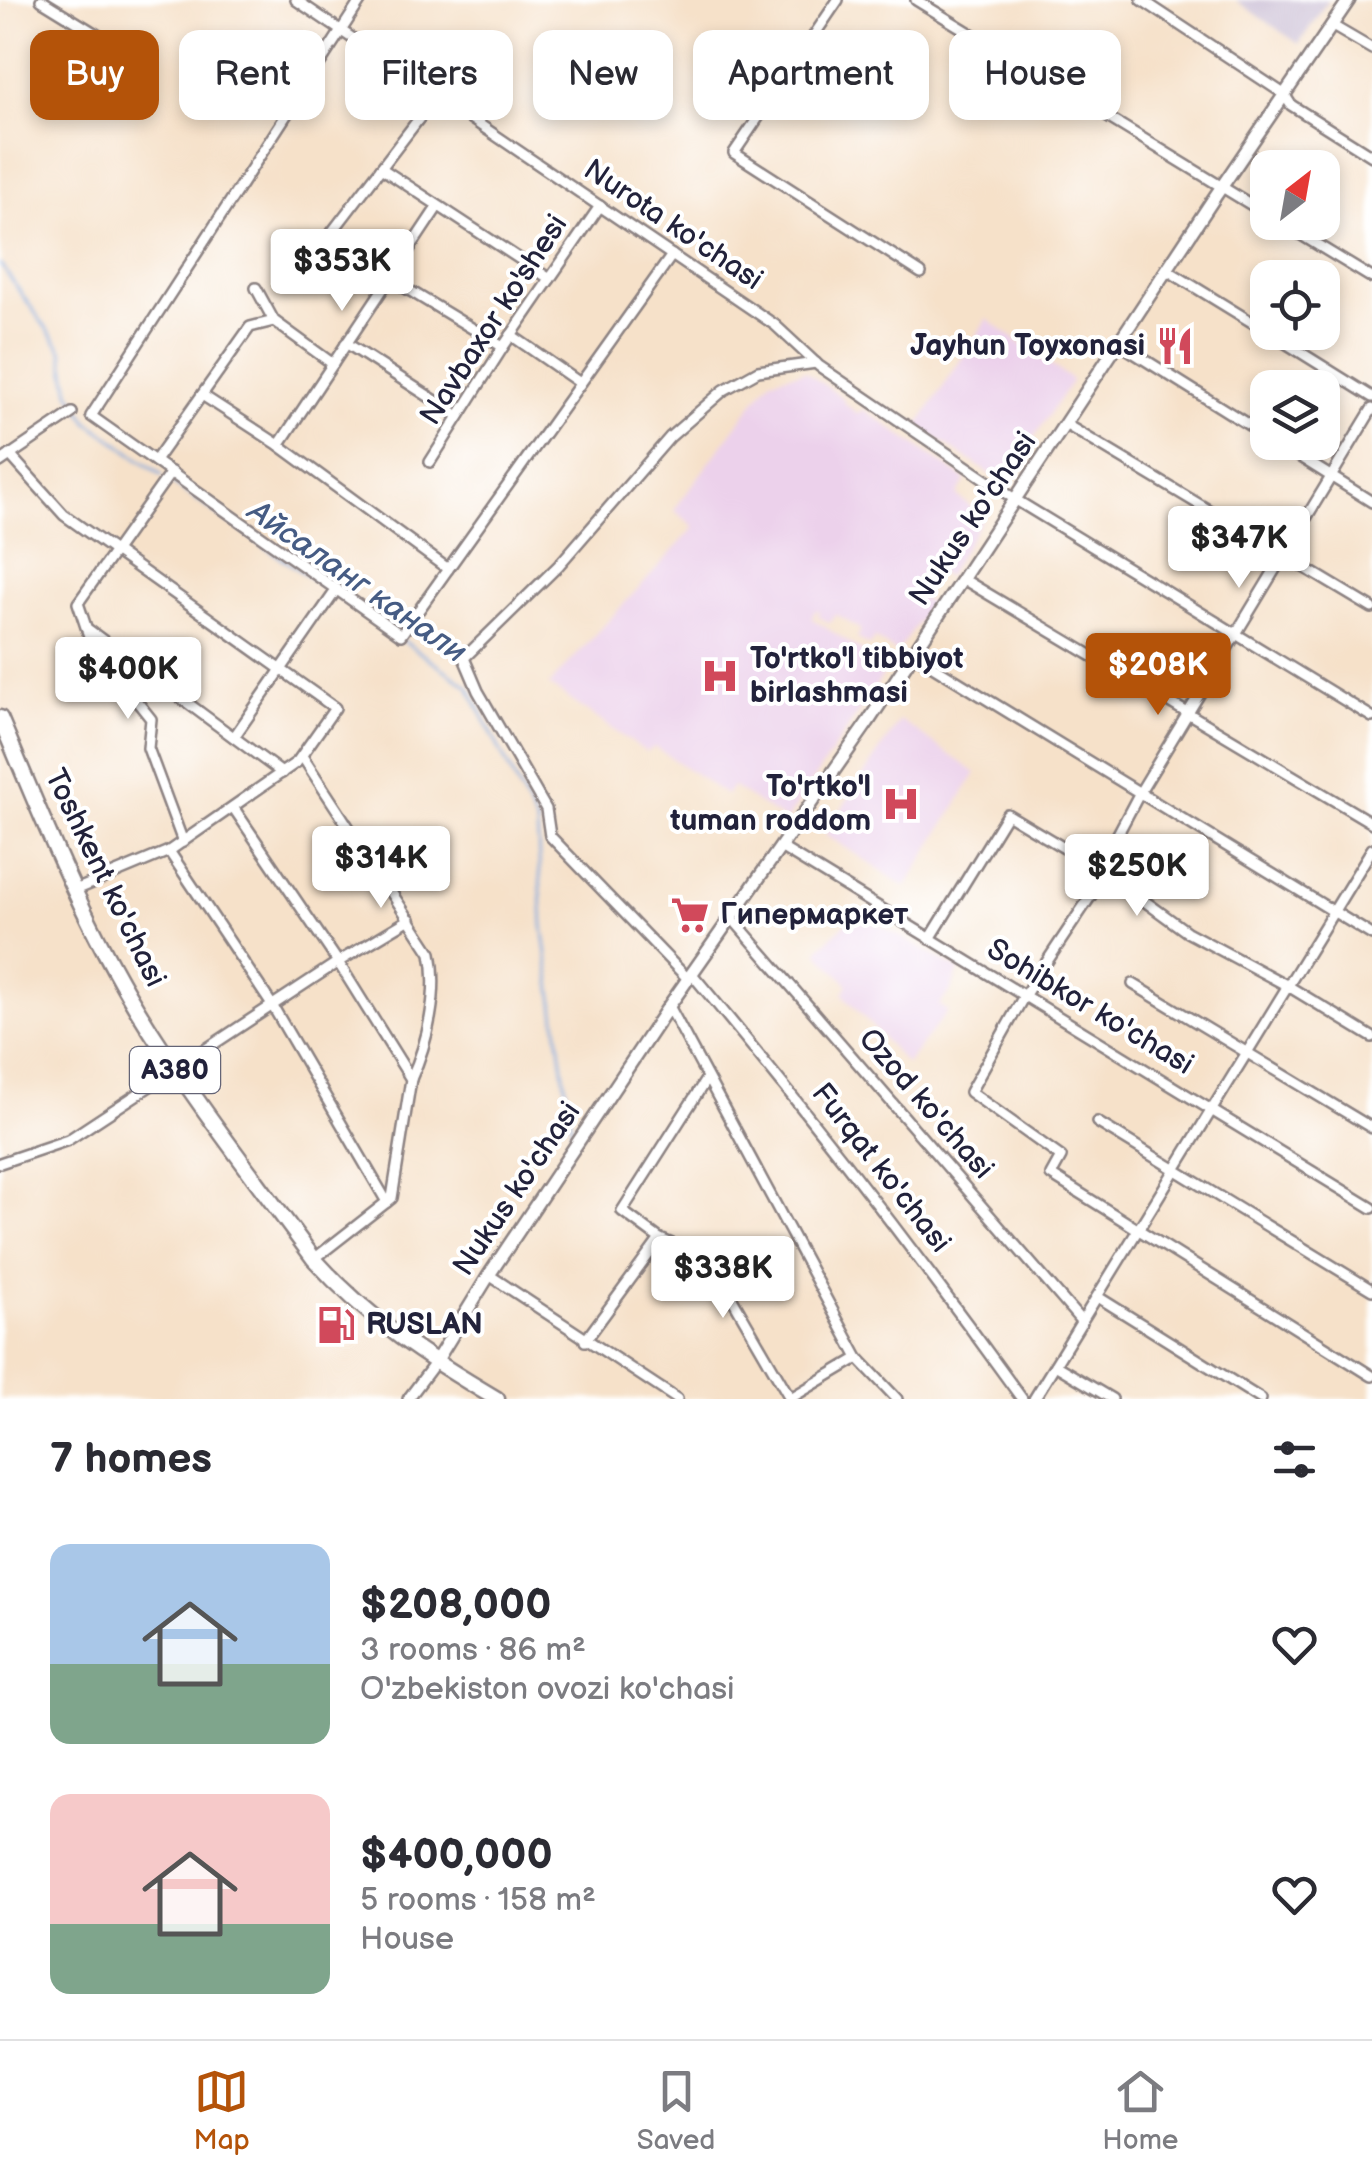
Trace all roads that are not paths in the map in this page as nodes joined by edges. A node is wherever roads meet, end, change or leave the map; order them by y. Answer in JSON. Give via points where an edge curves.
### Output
{"nodes":[{"id":1,"x":41,"y":0,"type":"edge"},
{"id":2,"x":296,"y":0,"type":"edge"},
{"id":3,"x":362,"y":0,"type":"edge"},
{"id":4,"x":838,"y":0,"type":"edge"},
{"id":5,"x":916,"y":0,"type":"edge"},
{"id":6,"x":1142,"y":0,"type":"edge"},
{"id":7,"x":1349,"y":0,"type":"edge"},
{"id":8,"x":1331,"y":24,"type":"junction"},
{"id":9,"x":90,"y":30,"type":"edge"},
{"id":10,"x":341,"y":30,"type":"junction"},
{"id":11,"x":345,"y":33,"type":"edge"},
{"id":12,"x":1372,"y":49,"type":"edge"},
{"id":13,"x":1284,"y":94,"type":"junction"},
{"id":14,"x":417,"y":120,"type":"edge"},
{"id":15,"x":473,"y":120,"type":"edge"},
{"id":16,"x":1372,"y":156,"type":"edge"},
{"id":17,"x":381,"y":168,"type":"junction"},
{"id":18,"x":1222,"y":187,"type":"junction"},
{"id":19,"x":1250,"y":204,"type":"edge"},
{"id":20,"x":438,"y":206,"type":"junction"},
{"id":21,"x":600,"y":206,"type":"junction"},
{"id":22,"x":1310,"y":240,"type":"edge"},
{"id":23,"x":672,"y":254,"type":"junction"},
{"id":24,"x":1166,"y":270,"type":"junction"},
{"id":25,"x":921,"y":272,"type":"dead end"},
{"id":26,"x":550,"y":278,"type":"junction"},
{"id":27,"x":1372,"y":278,"type":"edge"},
{"id":28,"x":389,"y":280,"type":"junction"},
{"id":29,"x":256,"y":288,"type":"dead end"},
{"id":30,"x":1250,"y":321,"type":"edge"},
{"id":31,"x":274,"y":322,"type":"junction"},
{"id":32,"x":511,"y":335,"type":"junction"},
{"id":33,"x":1118,"y":343,"type":"junction"},
{"id":34,"x":346,"y":344,"type":"junction"},
{"id":35,"x":503,"y":347,"type":"junction"},
{"id":36,"x":1297,"y":350,"type":"edge"},
{"id":37,"x":816,"y":363,"type":"junction"},
{"id":38,"x":332,"y":364,"type":"junction"},
{"id":39,"x":580,"y":383,"type":"junction"},
{"id":40,"x":202,"y":395,"type":"junction"},
{"id":41,"x":1372,"y":397,"type":"edge"},
{"id":42,"x":1372,"y":409,"type":"edge"},
{"id":43,"x":72,"y":412,"type":"dead end"},
{"id":44,"x":459,"y":416,"type":"junction"},
{"id":45,"x":1066,"y":424,"type":"junction"},
{"id":46,"x":1250,"y":426,"type":"edge"},
{"id":47,"x":279,"y":444,"type":"junction"},
{"id":48,"x":10,"y":454,"type":"junction"},
{"id":49,"x":1304,"y":460,"type":"edge"},
{"id":50,"x":155,"y":461,"type":"junction"},
{"id":51,"x":0,"y":462,"type":"edge"},
{"id":52,"x":430,"y":462,"type":"dead end"},
{"id":53,"x":170,"y":472,"type":"junction"},
{"id":54,"x":1330,"y":477,"type":"junction"},
{"id":55,"x":1016,"y":500,"type":"junction"},
{"id":56,"x":1372,"y":502,"type":"edge"},
{"id":57,"x":114,"y":552,"type":"junction"},
{"id":58,"x":1284,"y":554,"type":"junction"},
{"id":59,"x":448,"y":569,"type":"junction"},
{"id":60,"x":963,"y":579,"type":"junction"},
{"id":61,"x":337,"y":589,"type":"junction"},
{"id":62,"x":1372,"y":608,"type":"edge"},
{"id":63,"x":86,"y":628,"type":"junction"},
{"id":64,"x":1235,"y":635,"type":"junction"},
{"id":65,"x":914,"y":654,"type":"junction"},
{"id":66,"x":279,"y":671,"type":"junction"},
{"id":67,"x":1188,"y":713,"type":"junction"},
{"id":68,"x":1372,"y":717,"type":"edge"},
{"id":69,"x":0,"y":718,"type":"edge"},
{"id":70,"x":234,"y":737,"type":"junction"},
{"id":71,"x":302,"y":756,"type":"junction"},
{"id":72,"x":282,"y":773,"type":"junction"},
{"id":73,"x":1139,"y":794,"type":"junction"},
{"id":74,"x":233,"y":807,"type":"junction"},
{"id":75,"x":1372,"y":823,"type":"edge"},
{"id":76,"x":183,"y":842,"type":"junction"},
{"id":77,"x":782,"y":848,"type":"junction"},
{"id":78,"x":1372,"y":849,"type":"edge"},
{"id":79,"x":169,"y":851,"type":"junction"},
{"id":80,"x":1106,"y":873,"type":"junction"},
{"id":81,"x":73,"y":890,"type":"junction"},
{"id":82,"x":1334,"y":912,"type":"junction"},
{"id":83,"x":732,"y":918,"type":"junction"},
{"id":84,"x":410,"y":919,"type":"junction"},
{"id":85,"x":1372,"y":935,"type":"edge"},
{"id":86,"x":930,"y":938,"type":"junction"},
{"id":87,"x":338,"y":962,"type":"junction"},
{"id":88,"x":690,"y":976,"type":"junction"},
{"id":89,"x":1133,"y":984,"type":"dead end"},
{"id":90,"x":1288,"y":986,"type":"junction"},
{"id":91,"x":1024,"y":996,"type":"junction"},
{"id":92,"x":272,"y":1006,"type":"junction"},
{"id":93,"x":669,"y":1006,"type":"junction"},
{"id":94,"x":1372,"y":1038,"type":"edge"},
{"id":95,"x":1248,"y":1052,"type":"junction"},
{"id":96,"x":175,"y":1070,"type":"junction"},
{"id":97,"x":707,"y":1078,"type":"junction"},
{"id":98,"x":411,"y":1079,"type":"junction"},
{"id":99,"x":1212,"y":1112,"type":"junction"},
{"id":100,"x":1097,"y":1122,"type":"dead end"},
{"id":101,"x":1372,"y":1128,"type":"edge"},
{"id":102,"x":0,"y":1163,"type":"edge"},
{"id":103,"x":1175,"y":1172,"type":"junction"},
{"id":104,"x":387,"y":1202,"type":"junction"},
{"id":105,"x":1372,"y":1208,"type":"edge"},
{"id":106,"x":1138,"y":1232,"type":"junction"},
{"id":107,"x":660,"y":1239,"type":"junction"},
{"id":108,"x":314,"y":1259,"type":"junction"},
{"id":109,"x":489,"y":1275,"type":"junction"},
{"id":110,"x":1372,"y":1290,"type":"edge"},
{"id":111,"x":1098,"y":1297,"type":"junction"},
{"id":112,"x":1082,"y":1322,"type":"junction"},
{"id":113,"x":585,"y":1341,"type":"junction"},
{"id":114,"x":858,"y":1358,"type":"junction"},
{"id":115,"x":434,"y":1363,"type":"junction"},
{"id":116,"x":1056,"y":1365,"type":"junction"},
{"id":117,"x":1372,"y":1376,"type":"edge"},
{"id":118,"x":408,"y":1399,"type":"edge"},
{"id":119,"x":497,"y":1399,"type":"edge"},
{"id":120,"x":677,"y":1399,"type":"edge"},
{"id":121,"x":790,"y":1399,"type":"edge"},
{"id":122,"x":897,"y":1399,"type":"edge"},
{"id":123,"x":1022,"y":1399,"type":"edge"},
{"id":124,"x":1034,"y":1399,"type":"edge"},
{"id":125,"x":1112,"y":1399,"type":"edge"},
{"id":126,"x":1261,"y":1399,"type":"edge"}],
"edges":[{"from":1,"to":9,"type":"street"},
{"from":2,"to":10,"type":"street","name":"Nurota ko'chasi"},
{"from":3,"to":10,"type":"street"},
{"from":4,"to":25,"type":"street","via":[[734,153]]},
{"from":5,"to":18,"type":"street"},
{"from":6,"to":13,"type":"street"},
{"from":7,"to":8,"type":"main road","name":"Nukus ko'chasi"},
{"from":8,"to":12,"type":"street"},
{"from":8,"to":13,"type":"main road","name":"Nukus ko'chasi"},
{"from":10,"to":11,"type":"street","name":"Nurota ko'chasi"},
{"from":10,"to":50,"type":"street","via":[[91,416]]},
{"from":13,"to":16,"type":"street"},
{"from":13,"to":18,"type":"main road","name":"Nukus ko'chasi"},
{"from":14,"to":17,"type":"street"},
{"from":15,"to":21,"type":"street","name":"Nurota ko'chasi"},
{"from":17,"to":20,"type":"street"},
{"from":17,"to":28,"type":"street","via":[[326,240]]},
{"from":18,"to":19,"type":"street"},
{"from":18,"to":24,"type":"main road","name":"Nukus ko'chasi"},
{"from":20,"to":26,"type":"street"},
{"from":20,"to":28,"type":"street"},
{"from":21,"to":23,"type":"street","name":"Nurota ko'chasi"},
{"from":21,"to":26,"type":"street","name":"Navbaxor ko'shesi"},
{"from":22,"to":27,"type":"street"},
{"from":23,"to":37,"type":"street","name":"Nurota ko'chasi","via":[[775,325]]},
{"from":23,"to":39,"type":"street"},
{"from":24,"to":30,"type":"street"},
{"from":24,"to":33,"type":"main road","name":"Nukus ko'chasi"},
{"from":26,"to":32,"type":"street","name":"Navbaxor ko'shesi"},
{"from":28,"to":34,"type":"street"},
{"from":28,"to":35,"type":"street"},
{"from":29,"to":31,"type":"street"},
{"from":31,"to":38,"type":"street"},
{"from":31,"to":40,"type":"street","via":[[250,327]]},
{"from":32,"to":35,"type":"street","name":"Navbaxor ko'shesi"},
{"from":32,"to":39,"type":"street"},
{"from":33,"to":45,"type":"main road","name":"Nukus ko'chasi"},
{"from":33,"to":46,"type":"street"},
{"from":34,"to":38,"type":"street"},
{"from":34,"to":44,"type":"street"},
{"from":35,"to":44,"type":"street","name":"Navbaxor ko'shesi"},
{"from":36,"to":41,"type":"street"},
{"from":37,"to":55,"type":"street","name":"Nurota ko'chasi"},
{"from":37,"to":88,"type":"street","name":"Furqat ko'chasi","via":[[758,371],[724,390],[670,437],[558,566],[464,658],[546,810],[550,836]]},
{"from":38,"to":47,"type":"street"},
{"from":39,"to":59,"type":"street"},
{"from":40,"to":47,"type":"street"},
{"from":40,"to":50,"type":"street"},
{"from":42,"to":54,"type":"street"},
{"from":43,"to":48,"type":"street"},
{"from":44,"to":52,"type":"street","name":"Navbaxor ko'shesi"},
{"from":45,"to":55,"type":"main road","name":"Nukus ko'chasi"},
{"from":45,"to":58,"type":"street"},
{"from":47,"to":59,"type":"street"},
{"from":48,"to":51,"type":"street"},
{"from":48,"to":57,"type":"street","via":[[64,515]]},
{"from":49,"to":54,"type":"street"},
{"from":50,"to":53,"type":"street"},
{"from":53,"to":57,"type":"street"},
{"from":53,"to":61,"type":"street"},
{"from":54,"to":56,"type":"street"},
{"from":54,"to":58,"type":"street"},
{"from":55,"to":60,"type":"main road","name":"Nukus ko'chasi"},
{"from":55,"to":64,"type":"street","name":"Nurota ko'chasi"},
{"from":57,"to":63,"type":"street","via":[[78,603]]},
{"from":57,"to":66,"type":"street"},
{"from":58,"to":62,"type":"street"},
{"from":58,"to":64,"type":"street"},
{"from":59,"to":61,"type":"street","via":[[401,635]]},
{"from":60,"to":65,"type":"main road","name":"Nukus ko'chasi"},
{"from":60,"to":67,"type":"street"},
{"from":61,"to":66,"type":"street"},
{"from":63,"to":70,"type":"street"},
{"from":63,"to":76,"type":"street","via":[[151,719],[148,748]]},
{"from":64,"to":67,"type":"street"},
{"from":64,"to":68,"type":"street","name":"Nurota ko'chasi"},
{"from":65,"to":73,"type":"street"},
{"from":65,"to":77,"type":"main road","name":"Nukus ko'chasi"},
{"from":66,"to":70,"type":"street"},
{"from":66,"to":71,"type":"street","via":[[335,708]]},
{"from":67,"to":73,"type":"street"},
{"from":67,"to":75,"type":"street"},
{"from":69,"to":81,"type":"highway","name":"Toshkent ko'chasi","number":"A380"},
{"from":70,"to":72,"type":"street"},
{"from":71,"to":72,"type":"street"},
{"from":71,"to":84,"type":"street"},
{"from":72,"to":74,"type":"street"},
{"from":73,"to":80,"type":"street","via":[[1103,862]]},
{"from":73,"to":82,"type":"street"},
{"from":74,"to":76,"type":"street"},
{"from":74,"to":87,"type":"street"},
{"from":76,"to":79,"type":"street"},
{"from":77,"to":83,"type":"main road","name":"Nukus ko'chasi"},
{"from":77,"to":86,"type":"street","name":"Sohibkor ko'chasi"},
{"from":78,"to":82,"type":"street"},
{"from":79,"to":81,"type":"street"},
{"from":79,"to":92,"type":"street"},
{"from":80,"to":86,"type":"street","via":[[1007,814]]},
{"from":80,"to":90,"type":"street","via":[[1186,932]]},
{"from":80,"to":91,"type":"street"},
{"from":81,"to":96,"type":"highway","name":"Toshkent ko'chasi","number":"A380"},
{"from":82,"to":85,"type":"street"},
{"from":82,"to":90,"type":"street"},
{"from":83,"to":88,"type":"main road","name":"Nukus ko'chasi"},
{"from":83,"to":112,"type":"street","name":"Ozod ko'chasi"},
{"from":84,"to":87,"type":"street"},
{"from":84,"to":98,"type":"street","via":[[432,952],[437,980]]},
{"from":86,"to":91,"type":"street","name":"Sohibkor ko'chasi"},
{"from":87,"to":92,"type":"street"},
{"from":87,"to":98,"type":"street"},
{"from":88,"to":93,"type":"main road","name":"Nukus ko'chasi"},
{"from":88,"to":123,"type":"street","name":"Furqat ko'chasi","via":[[801,1103]]},
{"from":89,"to":95,"type":"street"},
{"from":90,"to":94,"type":"street"},
{"from":90,"to":95,"type":"street"},
{"from":91,"to":99,"type":"street","name":"Sohibkor ko'chasi"},
{"from":91,"to":106,"type":"street","via":[[970,1092],[1061,1157],[1050,1175]]},
{"from":92,"to":96,"type":"street"},
{"from":92,"to":104,"type":"street"},
{"from":93,"to":97,"type":"street"},
{"from":93,"to":109,"type":"main road","name":"Nukus ko'chasi"},
{"from":95,"to":99,"type":"street"},
{"from":95,"to":101,"type":"street"},
{"from":96,"to":102,"type":"street","via":[[68,1140]]},
{"from":96,"to":108,"type":"highway","name":"Toshkent ko'chasi","number":"A380"},
{"from":97,"to":107,"type":"street","via":[[622,1211]]},
{"from":97,"to":114,"type":"street"},
{"from":98,"to":104,"type":"street"},
{"from":99,"to":103,"type":"street"},
{"from":99,"to":105,"type":"street","name":"Sohibkor ko'chasi"},
{"from":100,"to":103,"type":"street"},
{"from":103,"to":106,"type":"street"},
{"from":103,"to":110,"type":"street"},
{"from":104,"to":108,"type":"street"},
{"from":106,"to":111,"type":"street"},
{"from":106,"to":117,"type":"street"},
{"from":107,"to":113,"type":"street"},
{"from":107,"to":121,"type":"street","via":[[710,1260]]},
{"from":108,"to":115,"type":"highway","name":"Toshkent ko'chasi","number":"A380","via":[[366,1314]]},
{"from":109,"to":113,"type":"street"},
{"from":109,"to":115,"type":"main road","name":"Nukus ko'chasi"},
{"from":111,"to":112,"type":"street"},
{"from":111,"to":126,"type":"street"},
{"from":112,"to":116,"type":"street"},
{"from":113,"to":120,"type":"street"},
{"from":114,"to":121,"type":"street"},
{"from":114,"to":122,"type":"street"},
{"from":115,"to":118,"type":"street"},
{"from":115,"to":119,"type":"highway","name":"Toshkent ko'chasi","number":"A380"},
{"from":116,"to":124,"type":"street"},
{"from":116,"to":125,"type":"street"}]}
